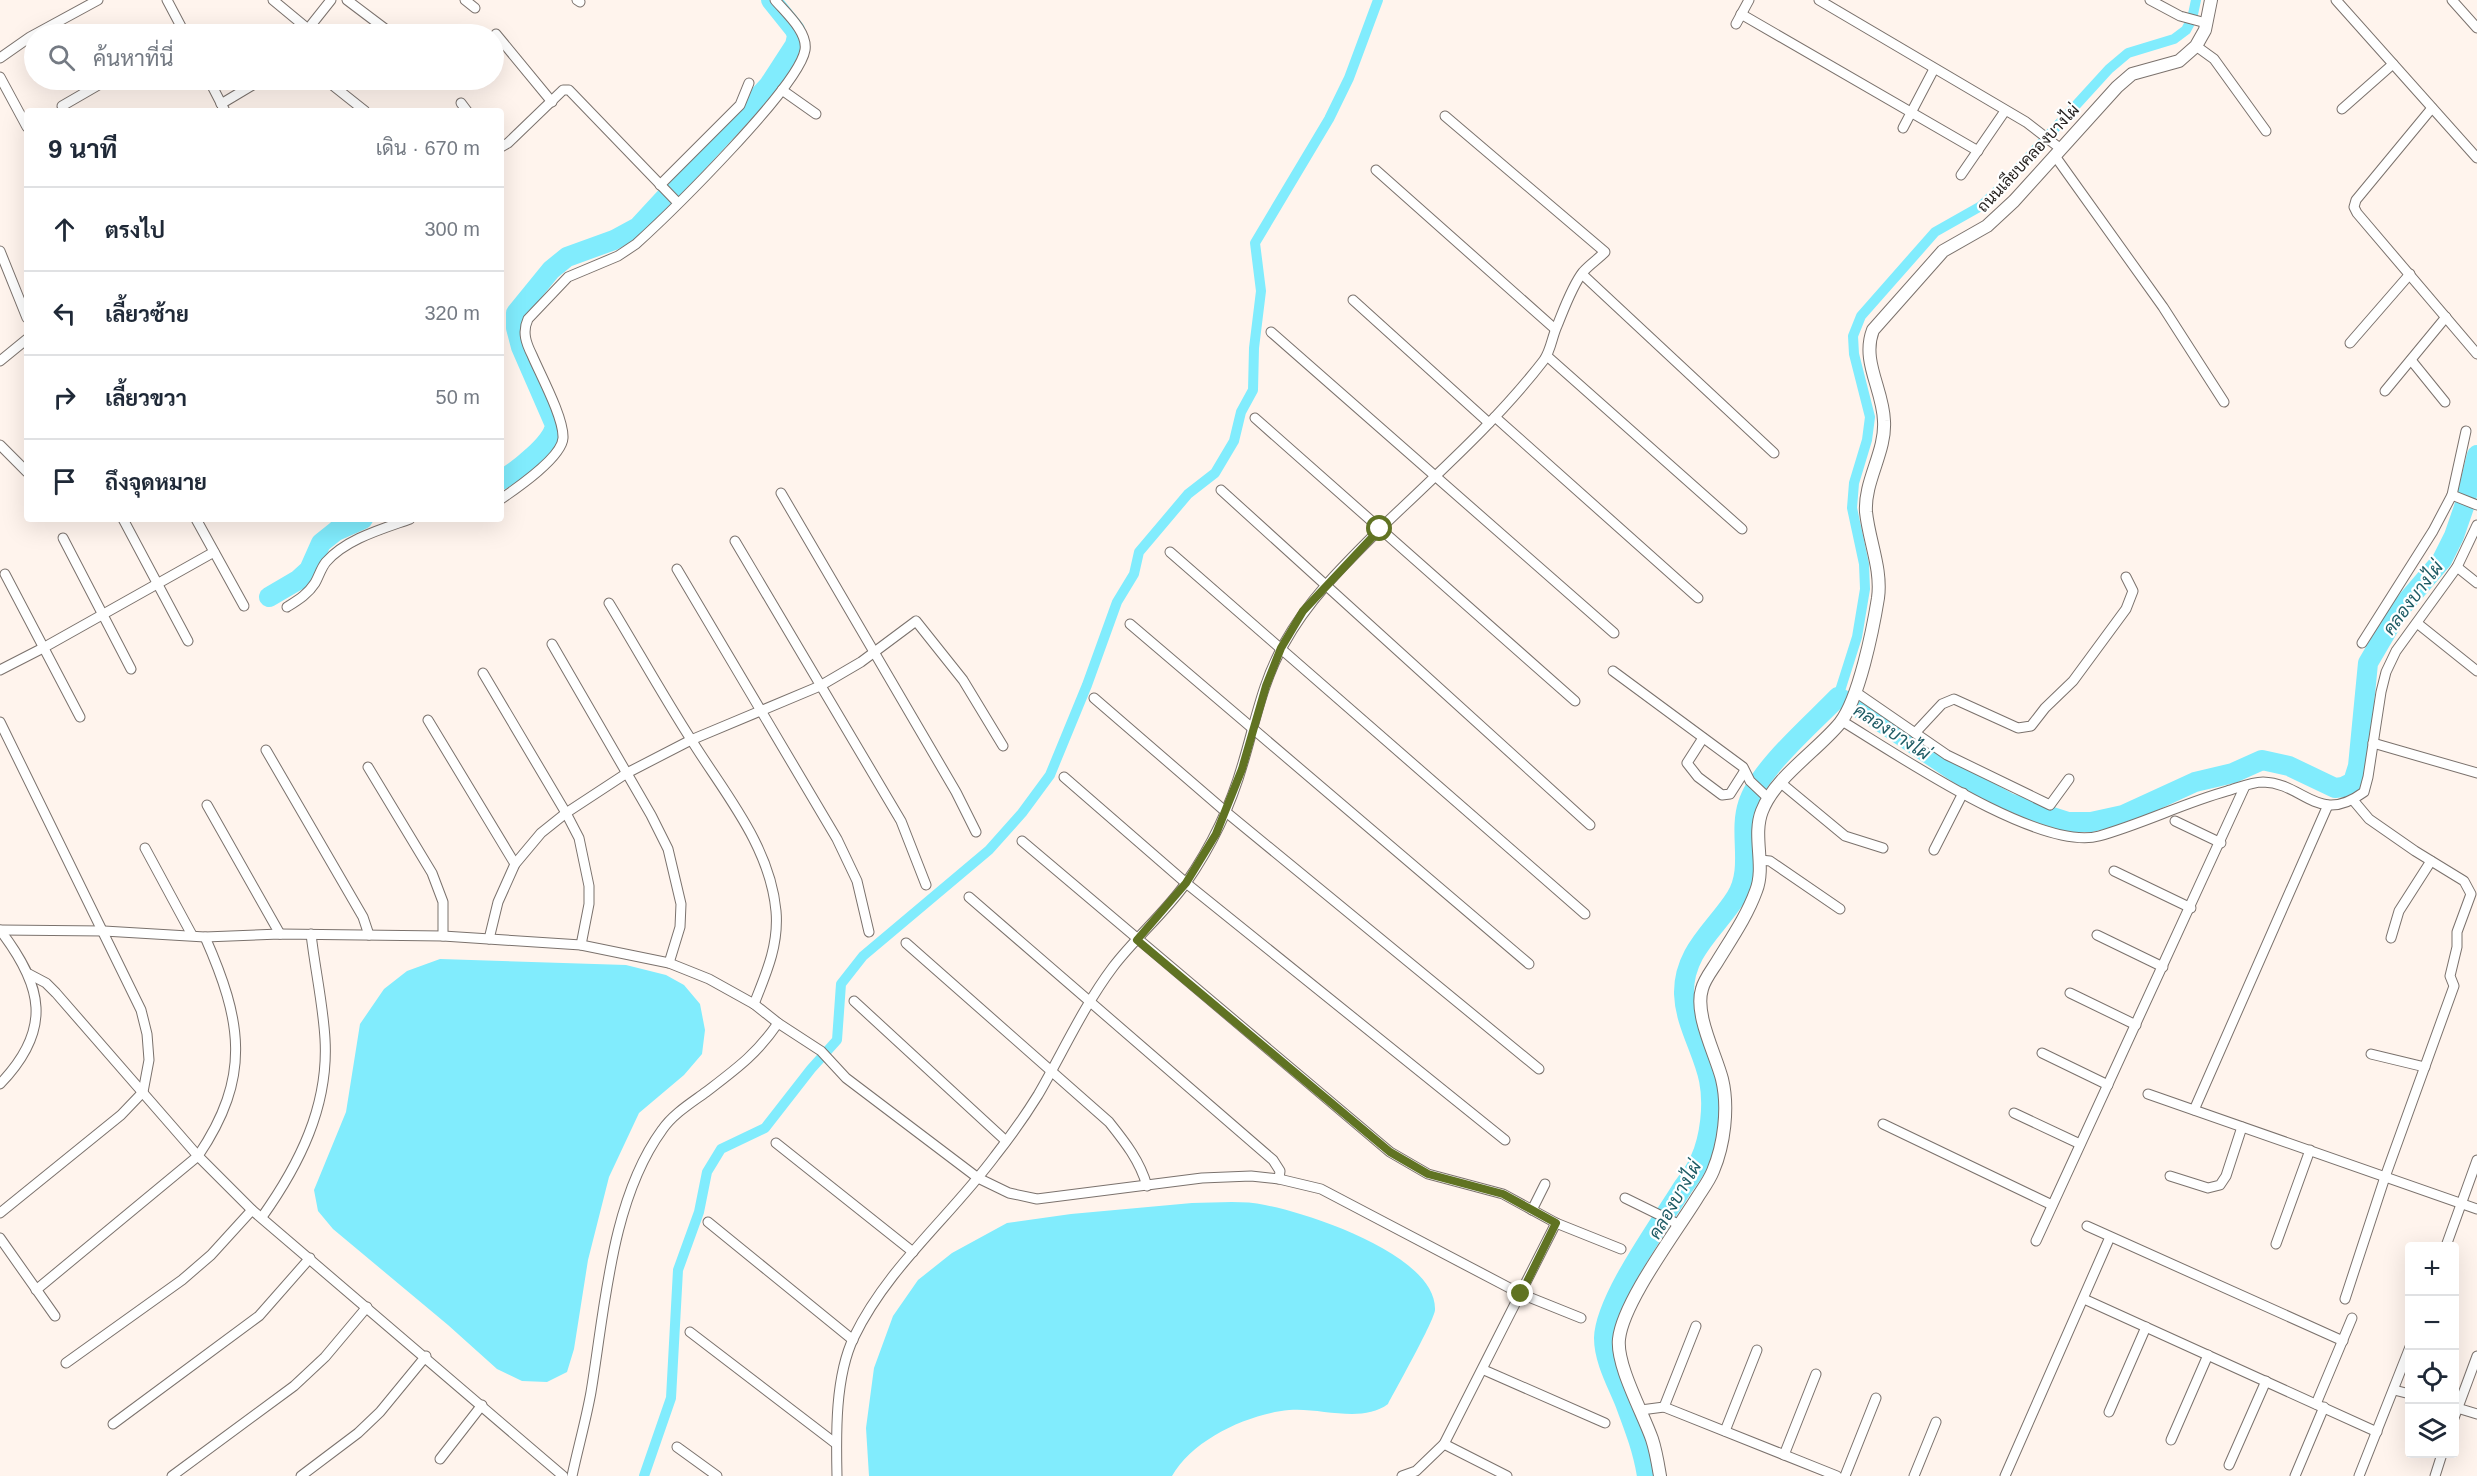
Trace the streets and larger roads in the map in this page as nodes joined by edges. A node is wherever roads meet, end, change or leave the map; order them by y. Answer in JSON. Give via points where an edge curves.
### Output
{"nodes":[{"id":1,"x":98,"y":0,"type":"edge"},
{"id":2,"x":167,"y":0,"type":"edge"},
{"id":3,"x":273,"y":0,"type":"edge"},
{"id":4,"x":331,"y":0,"type":"edge"},
{"id":5,"x":347,"y":0,"type":"edge"},
{"id":6,"x":465,"y":0,"type":"edge"},
{"id":7,"x":775,"y":0,"type":"edge"},
{"id":8,"x":1749,"y":0,"type":"edge"},
{"id":9,"x":1819,"y":0,"type":"edge"},
{"id":10,"x":2150,"y":0,"type":"edge"},
{"id":11,"x":2211,"y":0,"type":"edge"},
{"id":12,"x":2336,"y":0,"type":"edge"},
{"id":13,"x":2452,"y":0,"type":"edge"},
{"id":14,"x":476,"y":8,"type":"dead end"},
{"id":15,"x":1741,"y":14,"type":"junction"},
{"id":16,"x":2202,"y":22,"type":"junction"},
{"id":17,"x":54,"y":24,"type":"edge"},
{"id":18,"x":179,"y":24,"type":"edge"},
{"id":19,"x":298,"y":24,"type":"edge"},
{"id":20,"x":312,"y":24,"type":"edge"},
{"id":21,"x":379,"y":24,"type":"edge"},
{"id":22,"x":1736,"y":24,"type":"dead end"},
{"id":23,"x":2477,"y":28,"type":"edge"},
{"id":24,"x":24,"y":41,"type":"edge"},
{"id":25,"x":504,"y":44,"type":"edge"},
{"id":26,"x":2196,"y":46,"type":"junction"},
{"id":27,"x":0,"y":58,"type":"edge"},
{"id":28,"x":2393,"y":64,"type":"junction"},
{"id":29,"x":1934,"y":69,"type":"junction"},
{"id":30,"x":0,"y":77,"type":"edge"},
{"id":31,"x":749,"y":83,"type":"dead end"},
{"id":32,"x":90,"y":90,"type":"edge"},
{"id":33,"x":213,"y":90,"type":"edge"},
{"id":34,"x":247,"y":90,"type":"edge"},
{"id":35,"x":339,"y":90,"type":"edge"},
{"id":36,"x":782,"y":90,"type":"junction"},
{"id":37,"x":552,"y":102,"type":"junction"},
{"id":38,"x":62,"y":106,"type":"dead end"},
{"id":39,"x":222,"y":108,"type":"edge"},
{"id":40,"x":361,"y":108,"type":"edge"},
{"id":41,"x":2432,"y":108,"type":"junction"},
{"id":42,"x":2342,"y":109,"type":"dead end"},
{"id":43,"x":1912,"y":111,"type":"junction"},
{"id":44,"x":2005,"y":111,"type":"junction"},
{"id":45,"x":816,"y":114,"type":"dead end"},
{"id":46,"x":1445,"y":116,"type":"dead end"},
{"id":47,"x":24,"y":121,"type":"edge"},
{"id":48,"x":1903,"y":128,"type":"dead end"},
{"id":49,"x":2266,"y":130,"type":"dead end"},
{"id":50,"x":504,"y":144,"type":"edge"},
{"id":51,"x":2056,"y":149,"type":"junction"},
{"id":52,"x":1978,"y":151,"type":"junction"},
{"id":53,"x":2477,"y":158,"type":"edge"},
{"id":54,"x":1376,"y":170,"type":"dead end"},
{"id":55,"x":1961,"y":175,"type":"dead end"},
{"id":56,"x":661,"y":185,"type":"junction"},
{"id":57,"x":675,"y":200,"type":"junction"},
{"id":58,"x":0,"y":251,"type":"edge"},
{"id":59,"x":1581,"y":274,"type":"junction"},
{"id":60,"x":2410,"y":274,"type":"junction"},
{"id":61,"x":1353,"y":300,"type":"dead end"},
{"id":62,"x":24,"y":311,"type":"edge"},
{"id":63,"x":2446,"y":317,"type":"junction"},
{"id":64,"x":1556,"y":329,"type":"junction"},
{"id":65,"x":1271,"y":332,"type":"dead end"},
{"id":66,"x":24,"y":341,"type":"edge"},
{"id":67,"x":2350,"y":343,"type":"dead end"},
{"id":68,"x":2477,"y":354,"type":"edge"},
{"id":69,"x":1547,"y":356,"type":"junction"},
{"id":70,"x":2411,"y":360,"type":"junction"},
{"id":71,"x":0,"y":361,"type":"edge"},
{"id":72,"x":2385,"y":391,"type":"dead end"},
{"id":73,"x":2224,"y":402,"type":"dead end"},
{"id":74,"x":2445,"y":402,"type":"dead end"},
{"id":75,"x":1255,"y":418,"type":"dead end"},
{"id":76,"x":1492,"y":420,"type":"junction"},
{"id":77,"x":2466,"y":431,"type":"dead end"},
{"id":78,"x":0,"y":446,"type":"edge"},
{"id":79,"x":1774,"y":453,"type":"dead end"},
{"id":80,"x":24,"y":469,"type":"edge"},
{"id":81,"x":1435,"y":476,"type":"junction"},
{"id":82,"x":1221,"y":490,"type":"dead end"},
{"id":83,"x":782,"y":493,"type":"dead end"},
{"id":84,"x":2453,"y":496,"type":"junction"},
{"id":85,"x":504,"y":497,"type":"edge"},
{"id":86,"x":2477,"y":505,"type":"edge"},
{"id":87,"x":125,"y":522,"type":"edge"},
{"id":88,"x":198,"y":522,"type":"edge"},
{"id":89,"x":403,"y":522,"type":"edge"},
{"id":90,"x":2477,"y":525,"type":"edge"},
{"id":91,"x":1380,"y":529,"type":"junction"},
{"id":92,"x":1742,"y":529,"type":"dead end"},
{"id":93,"x":63,"y":538,"type":"dead end"},
{"id":94,"x":735,"y":542,"type":"dead end"},
{"id":95,"x":214,"y":552,"type":"junction"},
{"id":96,"x":1170,"y":552,"type":"dead end"},
{"id":97,"x":2457,"y":567,"type":"junction"},
{"id":98,"x":677,"y":569,"type":"dead end"},
{"id":99,"x":5,"y":574,"type":"dead end"},
{"id":100,"x":2126,"y":577,"type":"dead end"},
{"id":101,"x":2477,"y":583,"type":"edge"},
{"id":102,"x":157,"y":585,"type":"junction"},
{"id":103,"x":1326,"y":585,"type":"junction"},
{"id":104,"x":1698,"y":597,"type":"dead end"},
{"id":105,"x":609,"y":603,"type":"dead end"},
{"id":106,"x":244,"y":606,"type":"dead end"},
{"id":107,"x":287,"y":608,"type":"dead end"},
{"id":108,"x":102,"y":616,"type":"junction"},
{"id":109,"x":2417,"y":622,"type":"junction"},
{"id":110,"x":1130,"y":624,"type":"dead end"},
{"id":111,"x":1614,"y":633,"type":"dead end"},
{"id":112,"x":188,"y":641,"type":"dead end"},
{"id":113,"x":2362,"y":643,"type":"dead end"},
{"id":114,"x":552,"y":644,"type":"dead end"},
{"id":115,"x":43,"y":648,"type":"junction"},
{"id":116,"x":1281,"y":648,"type":"junction"},
{"id":117,"x":874,"y":652,"type":"junction"},
{"id":118,"x":131,"y":669,"type":"dead end"},
{"id":119,"x":0,"y":670,"type":"edge"},
{"id":120,"x":1613,"y":671,"type":"dead end"},
{"id":121,"x":2477,"y":671,"type":"edge"},
{"id":122,"x":483,"y":673,"type":"dead end"},
{"id":123,"x":820,"y":686,"type":"junction"},
{"id":124,"x":1855,"y":696,"type":"junction"},
{"id":125,"x":1094,"y":698,"type":"dead end"},
{"id":126,"x":1575,"y":701,"type":"dead end"},
{"id":127,"x":761,"y":710,"type":"junction"},
{"id":128,"x":80,"y":717,"type":"dead end"},
{"id":129,"x":1844,"y":717,"type":"junction"},
{"id":130,"x":428,"y":720,"type":"dead end"},
{"id":131,"x":0,"y":722,"type":"edge"},
{"id":132,"x":1253,"y":729,"type":"junction"},
{"id":133,"x":1915,"y":733,"type":"junction"},
{"id":134,"x":1703,"y":738,"type":"junction"},
{"id":135,"x":692,"y":740,"type":"junction"},
{"id":136,"x":2373,"y":743,"type":"junction"},
{"id":137,"x":1003,"y":746,"type":"dead end"},
{"id":138,"x":266,"y":750,"type":"dead end"},
{"id":139,"x":368,"y":767,"type":"dead end"},
{"id":140,"x":2477,"y":772,"type":"edge"},
{"id":141,"x":627,"y":773,"type":"junction"},
{"id":142,"x":1064,"y":777,"type":"dead end"},
{"id":143,"x":1747,"y":777,"type":"junction"},
{"id":144,"x":2069,"y":779,"type":"dead end"},
{"id":145,"x":1781,"y":783,"type":"junction"},
{"id":146,"x":2246,"y":786,"type":"junction"},
{"id":147,"x":1763,"y":794,"type":"junction"},
{"id":148,"x":1963,"y":794,"type":"junction"},
{"id":149,"x":2353,"y":800,"type":"junction"},
{"id":150,"x":207,"y":805,"type":"dead end"},
{"id":151,"x":2328,"y":805,"type":"junction"},
{"id":152,"x":1226,"y":812,"type":"junction"},
{"id":153,"x":566,"y":813,"type":"junction"},
{"id":154,"x":2175,"y":821,"type":"dead end"},
{"id":155,"x":1590,"y":825,"type":"dead end"},
{"id":156,"x":976,"y":832,"type":"dead end"},
{"id":157,"x":1022,"y":841,"type":"dead end"},
{"id":158,"x":2221,"y":843,"type":"junction"},
{"id":159,"x":1883,"y":848,"type":"dead end"},
{"id":160,"x":145,"y":849,"type":"dead end"},
{"id":161,"x":1934,"y":850,"type":"dead end"},
{"id":162,"x":1760,"y":860,"type":"junction"},
{"id":163,"x":2431,"y":861,"type":"junction"},
{"id":164,"x":515,"y":864,"type":"junction"},
{"id":165,"x":2114,"y":871,"type":"dead end"},
{"id":166,"x":1186,"y":883,"type":"junction"},
{"id":167,"x":926,"y":885,"type":"dead end"},
{"id":168,"x":969,"y":897,"type":"dead end"},
{"id":169,"x":2191,"y":908,"type":"junction"},
{"id":170,"x":1840,"y":909,"type":"dead end"},
{"id":171,"x":1585,"y":914,"type":"dead end"},
{"id":172,"x":0,"y":930,"type":"edge"},
{"id":173,"x":104,"y":932,"type":"junction"},
{"id":174,"x":869,"y":932,"type":"dead end"},
{"id":175,"x":280,"y":934,"type":"junction"},
{"id":176,"x":311,"y":934,"type":"junction"},
{"id":177,"x":369,"y":934,"type":"junction"},
{"id":178,"x":192,"y":935,"type":"junction"},
{"id":179,"x":2097,"y":935,"type":"dead end"},
{"id":180,"x":443,"y":936,"type":"junction"},
{"id":181,"x":205,"y":937,"type":"junction"},
{"id":182,"x":2391,"y":938,"type":"dead end"},
{"id":183,"x":489,"y":939,"type":"junction"},
{"id":184,"x":1137,"y":940,"type":"junction"},
{"id":185,"x":906,"y":943,"type":"dead end"},
{"id":186,"x":581,"y":945,"type":"junction"},
{"id":187,"x":669,"y":963,"type":"junction"},
{"id":188,"x":1529,"y":964,"type":"dead end"},
{"id":189,"x":2163,"y":967,"type":"junction"},
{"id":190,"x":29,"y":974,"type":"junction"},
{"id":191,"x":2070,"y":993,"type":"dead end"},
{"id":192,"x":854,"y":1001,"type":"dead end"},
{"id":193,"x":1090,"y":1002,"type":"junction"},
{"id":194,"x":754,"y":1004,"type":"junction"},
{"id":195,"x":778,"y":1023,"type":"junction"},
{"id":196,"x":2136,"y":1025,"type":"junction"},
{"id":197,"x":2042,"y":1053,"type":"dead end"},
{"id":198,"x":2371,"y":1054,"type":"dead end"},
{"id":199,"x":2425,"y":1067,"type":"junction"},
{"id":200,"x":1539,"y":1069,"type":"dead end"},
{"id":201,"x":1050,"y":1071,"type":"junction"},
{"id":202,"x":0,"y":1084,"type":"edge"},
{"id":203,"x":2108,"y":1085,"type":"junction"},
{"id":204,"x":142,"y":1092,"type":"junction"},
{"id":205,"x":2148,"y":1094,"type":"dead end"},
{"id":206,"x":2194,"y":1110,"type":"junction"},
{"id":207,"x":2014,"y":1113,"type":"dead end"},
{"id":208,"x":1883,"y":1124,"type":"dead end"},
{"id":209,"x":2242,"y":1127,"type":"junction"},
{"id":210,"x":1505,"y":1140,"type":"dead end"},
{"id":211,"x":1006,"y":1141,"type":"junction"},
{"id":212,"x":776,"y":1143,"type":"dead end"},
{"id":213,"x":2080,"y":1144,"type":"junction"},
{"id":214,"x":2310,"y":1150,"type":"junction"},
{"id":215,"x":198,"y":1156,"type":"junction"},
{"id":216,"x":2477,"y":1160,"type":"edge"},
{"id":217,"x":2170,"y":1176,"type":"dead end"},
{"id":218,"x":2385,"y":1177,"type":"junction"},
{"id":219,"x":978,"y":1179,"type":"junction"},
{"id":220,"x":1278,"y":1179,"type":"junction"},
{"id":221,"x":1545,"y":1184,"type":"dead end"},
{"id":222,"x":1147,"y":1186,"type":"junction"},
{"id":223,"x":1625,"y":1198,"type":"dead end"},
{"id":224,"x":2461,"y":1203,"type":"junction"},
{"id":225,"x":2052,"y":1205,"type":"junction"},
{"id":226,"x":2477,"y":1209,"type":"edge"},
{"id":227,"x":252,"y":1210,"type":"junction"},
{"id":228,"x":1532,"y":1210,"type":"junction"},
{"id":229,"x":0,"y":1213,"type":"edge"},
{"id":230,"x":262,"y":1217,"type":"junction"},
{"id":231,"x":708,"y":1222,"type":"dead end"},
{"id":232,"x":1556,"y":1223,"type":"junction"},
{"id":233,"x":1678,"y":1223,"type":"junction"},
{"id":234,"x":2087,"y":1226,"type":"dead end"},
{"id":235,"x":2110,"y":1237,"type":"junction"},
{"id":236,"x":0,"y":1238,"type":"edge"},
{"id":237,"x":2036,"y":1240,"type":"dead end"},
{"id":238,"x":2447,"y":1242,"type":"edge"},
{"id":239,"x":2276,"y":1244,"type":"dead end"},
{"id":240,"x":1621,"y":1249,"type":"dead end"},
{"id":241,"x":913,"y":1252,"type":"junction"},
{"id":242,"x":310,"y":1258,"type":"junction"},
{"id":243,"x":36,"y":1290,"type":"junction"},
{"id":244,"x":1521,"y":1294,"type":"junction"},
{"id":245,"x":2084,"y":1299,"type":"junction"},
{"id":246,"x":2345,"y":1299,"type":"dead end"},
{"id":247,"x":367,"y":1307,"type":"junction"},
{"id":248,"x":55,"y":1316,"type":"dead end"},
{"id":249,"x":1581,"y":1318,"type":"dead end"},
{"id":250,"x":2352,"y":1318,"type":"dead end"},
{"id":251,"x":1696,"y":1326,"type":"dead end"},
{"id":252,"x":2146,"y":1327,"type":"junction"},
{"id":253,"x":690,"y":1332,"type":"dead end"},
{"id":254,"x":853,"y":1340,"type":"junction"},
{"id":255,"x":2343,"y":1341,"type":"junction"},
{"id":256,"x":1756,"y":1350,"type":"dead end"},
{"id":257,"x":2408,"y":1350,"type":"edge"},
{"id":258,"x":2208,"y":1355,"type":"junction"},
{"id":259,"x":426,"y":1356,"type":"junction"},
{"id":260,"x":2477,"y":1356,"type":"edge"},
{"id":261,"x":66,"y":1363,"type":"dead end"},
{"id":262,"x":1484,"y":1370,"type":"junction"},
{"id":263,"x":1816,"y":1374,"type":"dead end"},
{"id":264,"x":2266,"y":1381,"type":"junction"},
{"id":265,"x":2394,"y":1390,"type":"junction"},
{"id":266,"x":2405,"y":1393,"type":"edge"},
{"id":267,"x":1876,"y":1398,"type":"dead end"},
{"id":268,"x":2459,"y":1404,"type":"edge"},
{"id":269,"x":482,"y":1405,"type":"junction"},
{"id":270,"x":2320,"y":1406,"type":"junction"},
{"id":271,"x":1664,"y":1407,"type":"junction"},
{"id":272,"x":1641,"y":1410,"type":"junction"},
{"id":273,"x":2459,"y":1411,"type":"edge"},
{"id":274,"x":2109,"y":1413,"type":"dead end"},
{"id":275,"x":2477,"y":1414,"type":"edge"},
{"id":276,"x":1936,"y":1422,"type":"dead end"},
{"id":277,"x":1605,"y":1423,"type":"dead end"},
{"id":278,"x":113,"y":1424,"type":"dead end"},
{"id":279,"x":1725,"y":1431,"type":"junction"},
{"id":280,"x":2377,"y":1432,"type":"junction"},
{"id":281,"x":2171,"y":1440,"type":"dead end"},
{"id":282,"x":835,"y":1443,"type":"junction"},
{"id":283,"x":1444,"y":1444,"type":"junction"},
{"id":284,"x":677,"y":1448,"type":"dead end"},
{"id":285,"x":1784,"y":1455,"type":"junction"},
{"id":286,"x":2441,"y":1458,"type":"edge"},
{"id":287,"x":440,"y":1459,"type":"dead end"},
{"id":288,"x":2229,"y":1466,"type":"dead end"},
{"id":289,"x":1415,"y":1474,"type":"edge"},
{"id":290,"x":172,"y":1476,"type":"edge"},
{"id":291,"x":301,"y":1476,"type":"edge"},
{"id":292,"x":563,"y":1476,"type":"edge"},
{"id":293,"x":572,"y":1476,"type":"edge"},
{"id":294,"x":717,"y":1476,"type":"edge"},
{"id":295,"x":837,"y":1476,"type":"edge"},
{"id":296,"x":1402,"y":1476,"type":"edge"},
{"id":297,"x":1507,"y":1476,"type":"edge"},
{"id":298,"x":1660,"y":1476,"type":"edge"},
{"id":299,"x":1836,"y":1476,"type":"edge"},
{"id":300,"x":1845,"y":1476,"type":"edge"},
{"id":301,"x":1914,"y":1476,"type":"edge"},
{"id":302,"x":2005,"y":1476,"type":"edge"},
{"id":303,"x":2295,"y":1476,"type":"edge"},
{"id":304,"x":2359,"y":1476,"type":"edge"},
{"id":305,"x":2435,"y":1476,"type":"edge"}],
"edges":[{"from":1,"to":17,"type":"street"},
{"from":2,"to":18,"type":"street"},
{"from":3,"to":19,"type":"street"},
{"from":4,"to":20,"type":"street"},
{"from":5,"to":21,"type":"street"},
{"from":6,"to":14,"type":"street"},
{"from":7,"to":36,"type":"street","via":[[804,37],[805,49]]},
{"from":8,"to":15,"type":"street"},
{"from":9,"to":29,"type":"street"},
{"from":10,"to":16,"type":"street"},
{"from":11,"to":16,"type":"street"},
{"from":12,"to":28,"type":"street"},
{"from":13,"to":23,"type":"street"},
{"from":15,"to":22,"type":"street"},
{"from":15,"to":43,"type":"street"},
{"from":16,"to":26,"type":"street"},
{"from":24,"to":27,"type":"street"},
{"from":25,"to":37,"type":"street"},
{"from":26,"to":49,"type":"street","via":[[2214,59]]},
{"from":26,"to":51,"type":"street","name":"ถนนเลียบคลองบางไผ่","via":[[2180,61],[2132,74]]},
{"from":28,"to":41,"type":"street"},
{"from":28,"to":42,"type":"street"},
{"from":29,"to":43,"type":"street"},
{"from":29,"to":44,"type":"street"},
{"from":30,"to":47,"type":"street"},
{"from":31,"to":56,"type":"street","via":[[740,105]]},
{"from":32,"to":38,"type":"street"},
{"from":33,"to":39,"type":"street"},
{"from":34,"to":39,"type":"street"},
{"from":35,"to":40,"type":"street"},
{"from":36,"to":45,"type":"street"},
{"from":36,"to":57,"type":"street","via":[[758,119]]},
{"from":37,"to":50,"type":"street"},
{"from":37,"to":56,"type":"street","via":[[563,90],[573,93]]},
{"from":41,"to":53,"type":"street"},
{"from":41,"to":60,"type":"street","via":[[2354,207]]},
{"from":43,"to":48,"type":"street"},
{"from":43,"to":52,"type":"street"},
{"from":44,"to":51,"type":"street","via":[[2036,129]]},
{"from":44,"to":52,"type":"street"},
{"from":46,"to":59,"type":"street","via":[[1605,252]]},
{"from":51,"to":73,"type":"street"},
{"from":51,"to":124,"type":"street","name":"ถนนเลียบคลองบางไผ่","via":[[1987,226],[1942,251],[1873,330],[1868,356],[1885,421],[1866,511],[1879,596]]},
{"from":52,"to":55,"type":"street"},
{"from":54,"to":64,"type":"street"},
{"from":56,"to":57,"type":"street"},
{"from":57,"to":85,"type":"street","via":[[636,244],[568,277],[528,319],[526,343],[560,419],[563,439],[553,457]]},
{"from":58,"to":62,"type":"street"},
{"from":59,"to":64,"type":"street"},
{"from":59,"to":79,"type":"street"},
{"from":60,"to":63,"type":"street"},
{"from":60,"to":67,"type":"street"},
{"from":61,"to":76,"type":"street"},
{"from":63,"to":68,"type":"street"},
{"from":63,"to":70,"type":"street"},
{"from":64,"to":69,"type":"street"},
{"from":65,"to":81,"type":"street"},
{"from":66,"to":71,"type":"street"},
{"from":69,"to":76,"type":"street"},
{"from":69,"to":92,"type":"street"},
{"from":70,"to":72,"type":"street"},
{"from":70,"to":74,"type":"street"},
{"from":75,"to":91,"type":"street"},
{"from":76,"to":81,"type":"street"},
{"from":76,"to":104,"type":"street"},
{"from":77,"to":84,"type":"street"},
{"from":78,"to":80,"type":"street"},
{"from":81,"to":91,"type":"street"},
{"from":81,"to":111,"type":"street"},
{"from":82,"to":103,"type":"street"},
{"from":83,"to":117,"type":"street"},
{"from":84,"to":86,"type":"street"},
{"from":84,"to":113,"type":"street"},
{"from":87,"to":102,"type":"street"},
{"from":88,"to":95,"type":"street"},
{"from":89,"to":107,"type":"street","via":[[335,553],[304,597]]},
{"from":90,"to":97,"type":"street"},
{"from":91,"to":103,"type":"street"},
{"from":91,"to":126,"type":"street"},
{"from":93,"to":108,"type":"street"},
{"from":94,"to":123,"type":"street"},
{"from":95,"to":102,"type":"street"},
{"from":95,"to":106,"type":"street"},
{"from":96,"to":116,"type":"street"},
{"from":97,"to":101,"type":"street"},
{"from":97,"to":109,"type":"street"},
{"from":98,"to":127,"type":"street"},
{"from":99,"to":115,"type":"street"},
{"from":100,"to":133,"type":"street","via":[[2133,591],[2126,609],[2073,681],[2031,726],[2018,728],[1954,699],[1942,704]]},
{"from":102,"to":108,"type":"street"},
{"from":102,"to":112,"type":"street"},
{"from":103,"to":116,"type":"street","via":[[1303,611]]},
{"from":103,"to":155,"type":"street"},
{"from":105,"to":135,"type":"street"},
{"from":108,"to":115,"type":"street"},
{"from":108,"to":118,"type":"street"},
{"from":109,"to":121,"type":"street"},
{"from":109,"to":136,"type":"street","via":[[2386,672]]},
{"from":110,"to":132,"type":"street"},
{"from":114,"to":141,"type":"street"},
{"from":115,"to":119,"type":"street"},
{"from":115,"to":128,"type":"street"},
{"from":116,"to":132,"type":"street"},
{"from":116,"to":171,"type":"street"},
{"from":117,"to":123,"type":"street"},
{"from":117,"to":137,"type":"street","via":[[916,621],[963,680]]},
{"from":117,"to":156,"type":"street"},
{"from":120,"to":134,"type":"street"},
{"from":122,"to":153,"type":"street"},
{"from":123,"to":127,"type":"street"},
{"from":123,"to":167,"type":"street","via":[[901,821]]},
{"from":124,"to":129,"type":"street","name":"ถนนเลียบคลองบางไผ่"},
{"from":124,"to":133,"type":"street"},
{"from":125,"to":152,"type":"street"},
{"from":127,"to":135,"type":"street"},
{"from":127,"to":174,"type":"street","via":[[837,839],[856,881]]},
{"from":129,"to":145,"type":"street","name":"ถนนเลียบคลองบางไผ่"},
{"from":129,"to":148,"type":"street"},
{"from":130,"to":164,"type":"street"},
{"from":131,"to":173,"type":"street"},
{"from":132,"to":152,"type":"street"},
{"from":132,"to":188,"type":"street"},
{"from":133,"to":144,"type":"street","via":[[1947,755],[2050,805]]},
{"from":134,"to":143,"type":"street","via":[[1743,767]]},
{"from":134,"to":143,"type":"street","via":[[1687,763],[1698,777],[1722,795],[1730,794]]},
{"from":135,"to":141,"type":"street"},
{"from":135,"to":194,"type":"street","via":[[750,829],[767,871],[776,912],[773,955]]},
{"from":136,"to":140,"type":"street"},
{"from":136,"to":149,"type":"street","via":[[2364,792]]},
{"from":138,"to":177,"type":"street","via":[[363,917]]},
{"from":139,"to":180,"type":"street","via":[[432,873],[443,902]]},
{"from":141,"to":153,"type":"street"},
{"from":141,"to":187,"type":"street","via":[[668,849],[675,871],[681,904],[680,927]]},
{"from":142,"to":166,"type":"street"},
{"from":143,"to":147,"type":"street"},
{"from":145,"to":147,"type":"street","name":"ถนนเลียบคลองบางไผ่"},
{"from":145,"to":159,"type":"street","via":[[1845,836]]},
{"from":146,"to":148,"type":"street","via":[[2097,837],[2070,837],[2002,816]]},
{"from":146,"to":151,"type":"street","via":[[2262,782],[2282,786]]},
{"from":146,"to":158,"type":"street"},
{"from":147,"to":162,"type":"street","name":"ถนนเลียบคลองบางไผ่","via":[[1758,835]]},
{"from":148,"to":161,"type":"street"},
{"from":149,"to":151,"type":"street"},
{"from":149,"to":163,"type":"street","via":[[2369,819]]},
{"from":150,"to":175,"type":"street"},
{"from":151,"to":206,"type":"street"},
{"from":152,"to":166,"type":"street"},
{"from":152,"to":200,"type":"street"},
{"from":153,"to":164,"type":"street","via":[[541,833]]},
{"from":153,"to":186,"type":"street","via":[[579,838],[589,886]]},
{"from":154,"to":158,"type":"street"},
{"from":157,"to":184,"type":"street"},
{"from":158,"to":169,"type":"street"},
{"from":160,"to":178,"type":"street"},
{"from":162,"to":170,"type":"street","via":[[1770,861]]},
{"from":162,"to":233,"type":"street","name":"ถนนเลียบคลองบางไผ่","via":[[1758,887],[1749,910],[1701,989],[1703,1023],[1723,1082],[1725,1111],[1713,1173]]},
{"from":163,"to":182,"type":"street","via":[[2399,911]]},
{"from":163,"to":199,"type":"street","via":[[2464,881],[2471,894],[2457,932],[2450,976],[2454,986]]},
{"from":164,"to":183,"type":"street","via":[[498,902]]},
{"from":165,"to":169,"type":"street"},
{"from":166,"to":184,"type":"street"},
{"from":166,"to":210,"type":"street"},
{"from":168,"to":193,"type":"street"},
{"from":169,"to":189,"type":"street"},
{"from":172,"to":173,"type":"street"},
{"from":172,"to":190,"type":"street"},
{"from":173,"to":178,"type":"street"},
{"from":173,"to":204,"type":"street","via":[[141,1010],[147,1034],[149,1060]]},
{"from":175,"to":176,"type":"street"},
{"from":175,"to":181,"type":"street"},
{"from":176,"to":177,"type":"street"},
{"from":176,"to":230,"type":"street","via":[[325,1041],[324,1082],[313,1125],[295,1167]]},
{"from":177,"to":180,"type":"street"},
{"from":178,"to":181,"type":"street"},
{"from":179,"to":189,"type":"street"},
{"from":180,"to":183,"type":"street"},
{"from":181,"to":215,"type":"street","via":[[230,1000],[235,1077],[219,1122]]},
{"from":183,"to":186,"type":"street"},
{"from":184,"to":193,"type":"street"},
{"from":184,"to":228,"type":"street","via":[[1390,1152],[1428,1174],[1503,1194]]},
{"from":185,"to":201,"type":"street"},
{"from":186,"to":187,"type":"street"},
{"from":187,"to":194,"type":"street"},
{"from":189,"to":196,"type":"street"},
{"from":190,"to":202,"type":"street","via":[[37,1010],[34,1030],[25,1052]]},
{"from":190,"to":204,"type":"street","via":[[46,982]]},
{"from":191,"to":196,"type":"street"},
{"from":192,"to":211,"type":"street"},
{"from":193,"to":201,"type":"street"},
{"from":193,"to":220,"type":"street","via":[[1273,1160],[1280,1171]]},
{"from":194,"to":195,"type":"street"},
{"from":195,"to":219,"type":"street","via":[[821,1051],[846,1078]]},
{"from":195,"to":293,"type":"street","via":[[762,1047],[677,1113],[650,1147],[614,1244],[591,1395]]},
{"from":196,"to":203,"type":"street"},
{"from":197,"to":203,"type":"street"},
{"from":198,"to":199,"type":"street"},
{"from":199,"to":218,"type":"street"},
{"from":201,"to":211,"type":"street"},
{"from":201,"to":222,"type":"street","via":[[1109,1122],[1129,1147]]},
{"from":203,"to":213,"type":"street"},
{"from":204,"to":215,"type":"street"},
{"from":204,"to":229,"type":"street","via":[[121,1115]]},
{"from":205,"to":206,"type":"street"},
{"from":206,"to":209,"type":"street"},
{"from":207,"to":213,"type":"street"},
{"from":208,"to":225,"type":"street"},
{"from":209,"to":214,"type":"street"},
{"from":209,"to":217,"type":"street","via":[[2220,1185],[2208,1188]]},
{"from":211,"to":219,"type":"street"},
{"from":212,"to":241,"type":"street"},
{"from":213,"to":225,"type":"street"},
{"from":214,"to":218,"type":"street"},
{"from":214,"to":239,"type":"street"},
{"from":215,"to":227,"type":"street"},
{"from":215,"to":243,"type":"street"},
{"from":216,"to":224,"type":"street"},
{"from":218,"to":224,"type":"street"},
{"from":218,"to":246,"type":"street"},
{"from":219,"to":222,"type":"street","via":[[1009,1193],[1037,1198]]},
{"from":219,"to":241,"type":"street"},
{"from":220,"to":222,"type":"street","via":[[1202,1178]]},
{"from":220,"to":244,"type":"street","via":[[1320,1189]]},
{"from":221,"to":228,"type":"street"},
{"from":223,"to":233,"type":"street"},
{"from":224,"to":226,"type":"street"},
{"from":224,"to":238,"type":"street"},
{"from":225,"to":237,"type":"street"},
{"from":227,"to":230,"type":"street"},
{"from":227,"to":261,"type":"street","via":[[182,1280]]},
{"from":228,"to":232,"type":"street"},
{"from":230,"to":242,"type":"street"},
{"from":231,"to":254,"type":"street"},
{"from":232,"to":240,"type":"street"},
{"from":232,"to":244,"type":"street"},
{"from":233,"to":272,"type":"street","name":"ถนนเลียบคลองบางไผ่","via":[[1622,1323],[1618,1344],[1622,1363]]},
{"from":234,"to":235,"type":"street"},
{"from":235,"to":245,"type":"street"},
{"from":235,"to":255,"type":"street"},
{"from":236,"to":243,"type":"street"},
{"from":241,"to":254,"type":"street","via":[[880,1291]]},
{"from":242,"to":247,"type":"street"},
{"from":242,"to":278,"type":"street","via":[[259,1316]]},
{"from":243,"to":248,"type":"street"},
{"from":244,"to":249,"type":"street"},
{"from":244,"to":262,"type":"street"},
{"from":245,"to":252,"type":"street"},
{"from":245,"to":302,"type":"street"},
{"from":247,"to":259,"type":"street"},
{"from":247,"to":290,"type":"street","via":[[325,1357],[294,1386]]},
{"from":250,"to":255,"type":"street"},
{"from":251,"to":271,"type":"street"},
{"from":252,"to":258,"type":"street"},
{"from":252,"to":274,"type":"street"},
{"from":253,"to":282,"type":"street"},
{"from":254,"to":282,"type":"street","via":[[844,1370]]},
{"from":255,"to":270,"type":"street"},
{"from":256,"to":279,"type":"street"},
{"from":257,"to":265,"type":"street"},
{"from":258,"to":264,"type":"street"},
{"from":258,"to":281,"type":"street"},
{"from":259,"to":269,"type":"street"},
{"from":259,"to":291,"type":"street","via":[[380,1412]]},
{"from":260,"to":268,"type":"street"},
{"from":262,"to":277,"type":"street"},
{"from":262,"to":283,"type":"street"},
{"from":263,"to":285,"type":"street"},
{"from":264,"to":270,"type":"street"},
{"from":264,"to":288,"type":"street"},
{"from":265,"to":266,"type":"street"},
{"from":265,"to":280,"type":"street"},
{"from":267,"to":300,"type":"street"},
{"from":269,"to":287,"type":"street"},
{"from":269,"to":292,"type":"street"},
{"from":270,"to":280,"type":"street"},
{"from":270,"to":303,"type":"street"},
{"from":271,"to":272,"type":"street"},
{"from":271,"to":279,"type":"street"},
{"from":272,"to":298,"type":"street","name":"ถนนเลียบคลองบางไผ่","via":[[1654,1443]]},
{"from":273,"to":275,"type":"street"},
{"from":276,"to":301,"type":"street"},
{"from":279,"to":285,"type":"street"},
{"from":280,"to":304,"type":"street"},
{"from":282,"to":295,"type":"street"},
{"from":283,"to":289,"type":"street"},
{"from":283,"to":297,"type":"street"},
{"from":284,"to":294,"type":"street"},
{"from":285,"to":299,"type":"street"},
{"from":286,"to":305,"type":"street"},
{"from":289,"to":296,"type":"street"}]}
